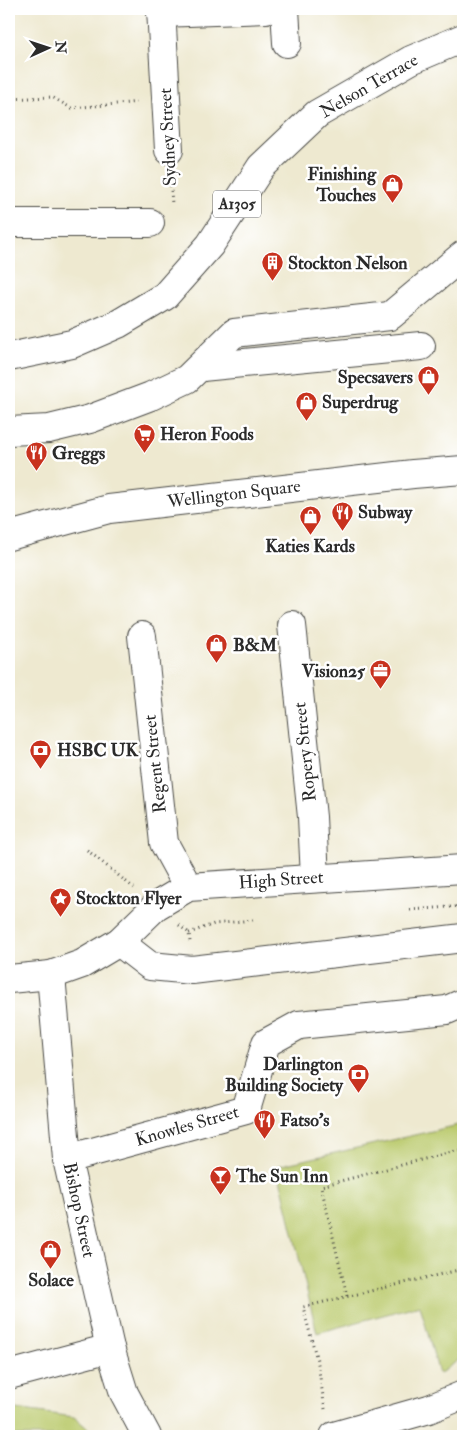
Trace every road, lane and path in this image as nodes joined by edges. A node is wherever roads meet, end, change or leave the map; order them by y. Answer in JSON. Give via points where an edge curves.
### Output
{"nodes":[{"id":1,"x":266,"y":9,"type":"edge"},
{"id":2,"x":285,"y":9,"type":"edge"},
{"id":3,"x":161,"y":11,"type":"edge"},
{"id":4,"x":463,"y":38,"type":"edge"},
{"id":5,"x":287,"y":43,"type":"dead end"},
{"id":6,"x":9,"y":99,"type":"edge"},
{"id":7,"x":166,"y":100,"type":"junction"},
{"id":8,"x":169,"y":150,"type":"joint"},
{"id":9,"x":161,"y":216,"type":"joint"},
{"id":10,"x":9,"y":223,"type":"edge"},
{"id":11,"x":463,"y":255,"type":"edge"},
{"id":12,"x":421,"y":346,"type":"dead end"},
{"id":13,"x":9,"y":357,"type":"edge"},
{"id":14,"x":202,"y":367,"type":"junction"},
{"id":15,"x":9,"y":431,"type":"edge"},
{"id":16,"x":463,"y":470,"type":"edge"},
{"id":17,"x":9,"y":536,"type":"edge"},
{"id":18,"x":292,"y":625,"type":"dead end"},
{"id":19,"x":142,"y":636,"type":"dead end"},
{"id":20,"x":463,"y":869,"type":"edge"},
{"id":21,"x":315,"y":878,"type":"junction"},
{"id":22,"x":188,"y":887,"type":"junction"},
{"id":23,"x":463,"y":906,"type":"edge"},
{"id":24,"x":410,"y":910,"type":"dead end"},
{"id":25,"x":253,"y":920,"type":"dead end"},
{"id":26,"x":189,"y":933,"type":"dead end"},
{"id":27,"x":463,"y":938,"type":"edge"},
{"id":28,"x":119,"y":942,"type":"junction"},
{"id":29,"x":51,"y":975,"type":"junction"},
{"id":30,"x":9,"y":979,"type":"edge"},
{"id":31,"x":463,"y":1003,"type":"edge"},
{"id":32,"x":463,"y":1149,"type":"edge"},
{"id":33,"x":67,"y":1159,"type":"junction"},
{"id":34,"x":463,"y":1269,"type":"edge"},
{"id":35,"x":347,"y":1296,"type":"junction"},
{"id":36,"x":110,"y":1348,"type":"junction"},
{"id":37,"x":9,"y":1375,"type":"edge"},
{"id":38,"x":463,"y":1395,"type":"edge"},
{"id":39,"x":330,"y":1427,"type":"edge"},
{"id":40,"x":148,"y":1436,"type":"edge"}],
"edges":[{"from":1,"to":3,"type":"street"},
{"from":2,"to":5,"type":"street"},
{"from":3,"to":7,"type":"street","name":"Sydney Street"},
{"from":4,"to":13,"type":"street","name":"Nelson Terrace","number":"A1305","via":[[410,60],[317,114],[261,167],[210,246],[165,296],[118,324],[72,344]]},
{"from":6,"to":7,"type":"path","via":[[52,97],[71,108]]},
{"from":7,"to":8,"type":"street","name":"Sydney Street"},
{"from":8,"to":9,"type":"path","name":"Sydney Street"},
{"from":9,"to":10,"type":"street"},
{"from":11,"to":14,"type":"street","via":[[390,316],[234,333]]},
{"from":12,"to":14,"type":"street"},
{"from":14,"to":15,"type":"street","via":[[187,379],[151,396],[90,419],[49,429]]},
{"from":16,"to":17,"type":"street","name":"Wellington Square","via":[[109,509]]},
{"from":18,"to":21,"type":"street","name":"Ropery Street","via":[[312,816]]},
{"from":19,"to":22,"type":"street","name":"Regent Street","via":[[164,843]]},
{"from":20,"to":21,"type":"street","name":"High Street"},
{"from":21,"to":22,"type":"street","name":"High Street"},
{"from":22,"to":28,"type":"street","name":"High Street","via":[[156,906]]},
{"from":23,"to":24,"type":"path"},
{"from":25,"to":26,"type":"path","via":[[214,924]]},
{"from":27,"to":28,"type":"street","via":[[192,970],[150,966]]},
{"from":28,"to":29,"type":"street","name":"High Street","via":[[82,964]]},
{"from":29,"to":30,"type":"street","name":"High Street"},
{"from":29,"to":33,"type":"street","name":"Bishop Street"},
{"from":31,"to":33,"type":"street","name":"Knowles Street","via":[[447,1010],[299,1025],[266,1043],[246,1110]]},
{"from":32,"to":35,"type":"path","via":[[321,1186]]},
{"from":33,"to":36,"type":"street","name":"Bishop Street"},
{"from":34,"to":35,"type":"path"},
{"from":35,"to":39,"type":"path","via":[[303,1307]]},
{"from":36,"to":37,"type":"street"},
{"from":36,"to":40,"type":"street","name":"Bishop Street","via":[[124,1393]]},
{"from":38,"to":39,"type":"street","via":[[429,1408]]}]}
